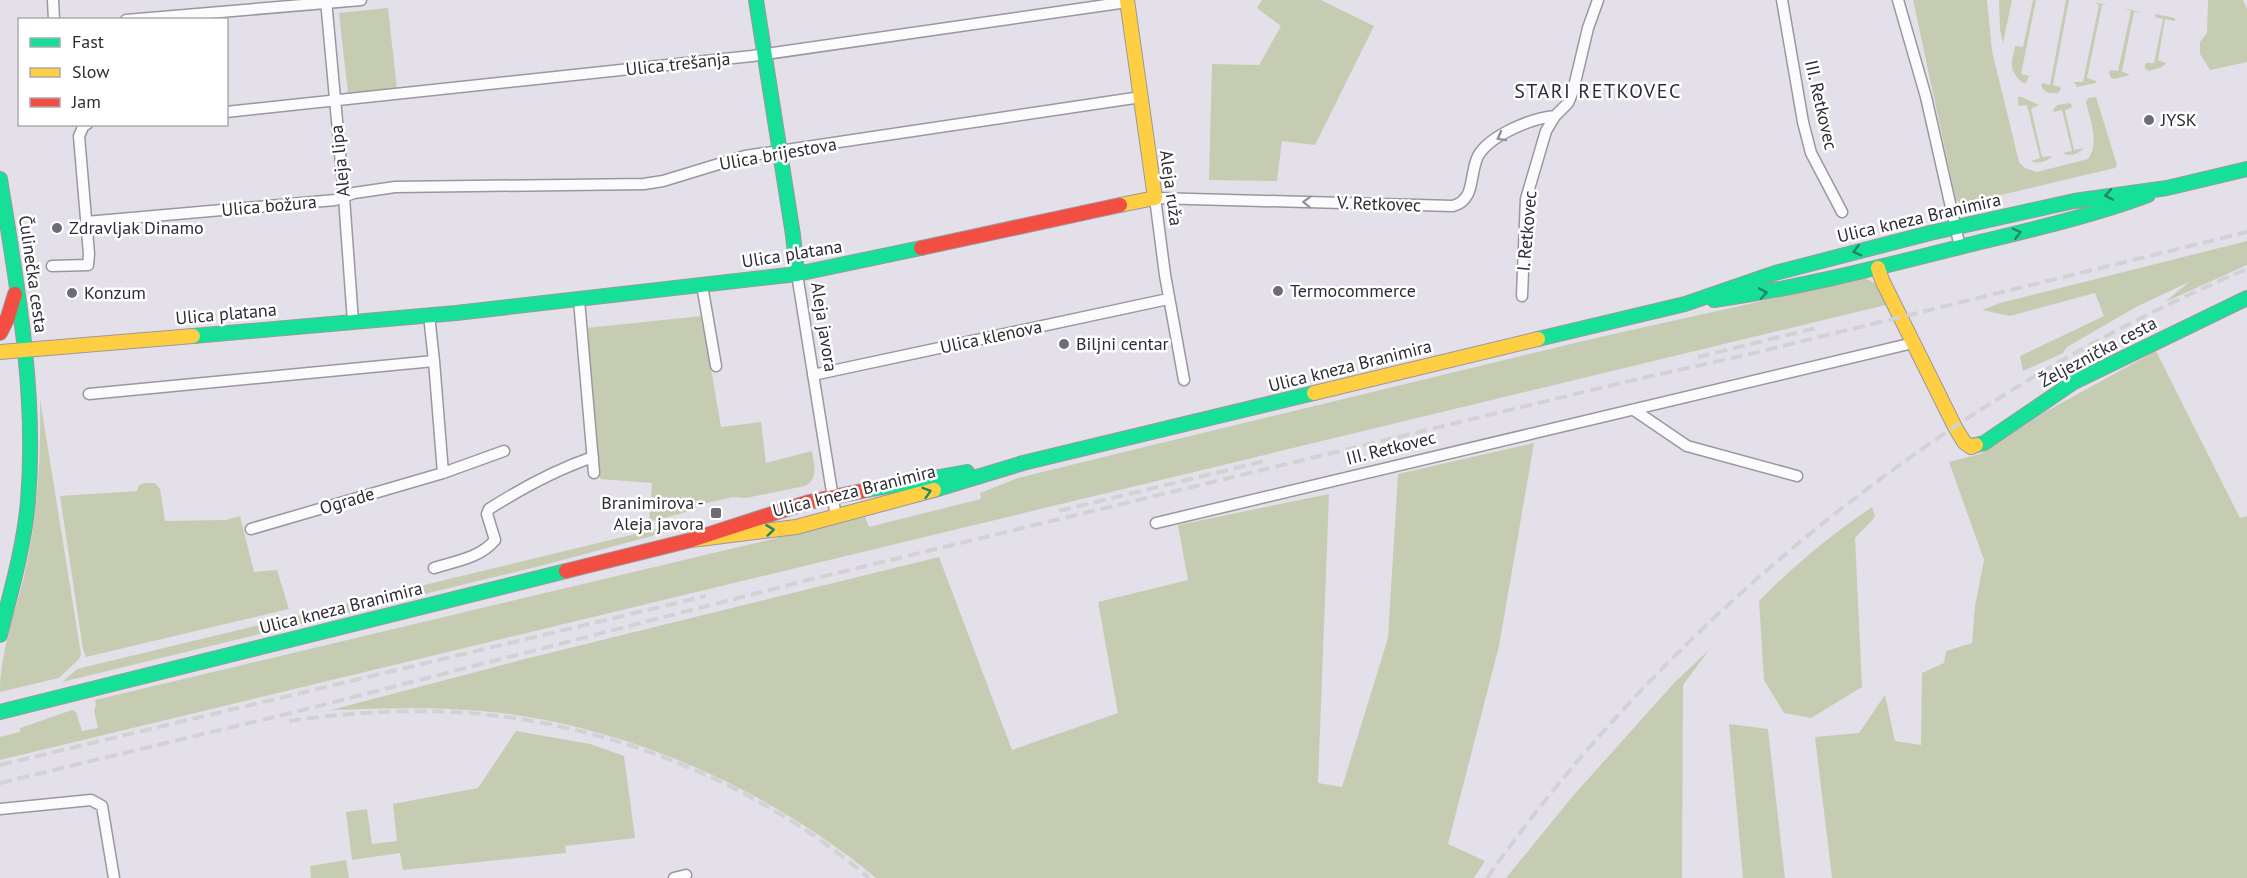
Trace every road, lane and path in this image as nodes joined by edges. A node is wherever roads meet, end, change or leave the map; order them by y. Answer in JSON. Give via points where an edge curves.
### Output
{"nodes":[{"id":1,"x":53,"y":0,"type":"edge"},
{"id":2,"x":362,"y":0,"type":"edge"},
{"id":3,"x":756,"y":0,"type":"edge"},
{"id":4,"x":1598,"y":0,"type":"edge"},
{"id":5,"x":1782,"y":0,"type":"edge"},
{"id":6,"x":1898,"y":0,"type":"edge"},
{"id":7,"x":1127,"y":1,"type":"edge"},
{"id":8,"x":326,"y":2,"type":"edge"},
{"id":9,"x":54,"y":18,"type":"edge"},
{"id":10,"x":148,"y":18,"type":"edge"},
{"id":11,"x":765,"y":54,"type":"junction"},
{"id":12,"x":1141,"y":97,"type":"junction"},
{"id":13,"x":334,"y":102,"type":"junction"},
{"id":14,"x":228,"y":112,"type":"edge"},
{"id":15,"x":1554,"y":116,"type":"junction"},
{"id":16,"x":84,"y":126,"type":"edge"},
{"id":17,"x":780,"y":152,"type":"junction"},
{"id":18,"x":2247,"y":169,"type":"edge"},
{"id":19,"x":0,"y":179,"type":"edge"},
{"id":20,"x":2167,"y":188,"type":"junction"},
{"id":21,"x":344,"y":196,"type":"junction"},
{"id":22,"x":1155,"y":198,"type":"junction"},
{"id":23,"x":1842,"y":212,"type":"dead end"},
{"id":24,"x":86,"y":222,"type":"junction"},
{"id":25,"x":1955,"y":227,"type":"junction"},
{"id":26,"x":1960,"y":247,"type":"junction"},
{"id":27,"x":52,"y":266,"type":"dead end"},
{"id":28,"x":1878,"y":268,"type":"junction"},
{"id":29,"x":797,"y":274,"type":"junction"},
{"id":30,"x":702,"y":285,"type":"junction"},
{"id":31,"x":16,"y":288,"type":"junction"},
{"id":32,"x":1522,"y":296,"type":"dead end"},
{"id":33,"x":2247,"y":298,"type":"edge"},
{"id":34,"x":1168,"y":299,"type":"junction"},
{"id":35,"x":579,"y":300,"type":"junction"},
{"id":36,"x":1685,"y":304,"type":"junction"},
{"id":37,"x":429,"y":315,"type":"junction"},
{"id":38,"x":353,"y":322,"type":"junction"},
{"id":39,"x":0,"y":333,"type":"edge"},
{"id":40,"x":1913,"y":344,"type":"junction"},
{"id":41,"x":26,"y":349,"type":"junction"},
{"id":42,"x":0,"y":352,"type":"edge"},
{"id":43,"x":434,"y":361,"type":"junction"},
{"id":44,"x":716,"y":366,"type":"dead end"},
{"id":45,"x":813,"y":375,"type":"junction"},
{"id":46,"x":1184,"y":380,"type":"dead end"},
{"id":47,"x":89,"y":394,"type":"dead end"},
{"id":48,"x":1634,"y":410,"type":"junction"},
{"id":49,"x":504,"y":451,"type":"dead end"},
{"id":50,"x":593,"y":457,"type":"junction"},
{"id":51,"x":1023,"y":463,"type":"junction"},
{"id":52,"x":594,"y":472,"type":"dead end"},
{"id":53,"x":443,"y":473,"type":"junction"},
{"id":54,"x":1797,"y":476,"type":"dead end"},
{"id":55,"x":832,"y":497,"type":"junction"},
{"id":56,"x":836,"y":517,"type":"junction"},
{"id":57,"x":1156,"y":523,"type":"dead end"},
{"id":58,"x":250,"y":529,"type":"dead end"},
{"id":59,"x":691,"y":540,"type":"junction"},
{"id":60,"x":434,"y":568,"type":"dead end"},
{"id":61,"x":0,"y":635,"type":"edge"},
{"id":62,"x":0,"y":712,"type":"edge"},
{"id":63,"x":0,"y":809,"type":"edge"},
{"id":64,"x":686,"y":875,"type":"dead end"},
{"id":65,"x":114,"y":878,"type":"edge"},
{"id":66,"x":674,"y":878,"type":"edge"}],
"edges":[{"from":1,"to":9,"type":"street"},
{"from":2,"to":8,"type":"street"},
{"from":3,"to":11,"type":"main road","name":"Aleja javora"},
{"from":4,"to":15,"type":"street","name":"I. Retkovec","via":[[1573,91],[1568,103]]},
{"from":5,"to":23,"type":"street","name":"III. Retkovec","via":[[1811,153]]},
{"from":6,"to":25,"type":"street","via":[[1926,98]]},
{"from":7,"to":11,"type":"street","name":"Ulica trešanja"},
{"from":7,"to":12,"type":"main road","name":"Aleja ruža"},
{"from":8,"to":10,"type":"street"},
{"from":8,"to":13,"type":"street","name":"Aleja lipa"},
{"from":11,"to":13,"type":"street","name":"Ulica trešanja"},
{"from":11,"to":17,"type":"main road","name":"Aleja javora"},
{"from":12,"to":17,"type":"street","name":"Ulica brijestova"},
{"from":12,"to":22,"type":"main road","name":"Aleja ruža"},
{"from":13,"to":14,"type":"street","name":"Ulica trešanja"},
{"from":13,"to":21,"type":"street","name":"Aleja lipa"},
{"from":15,"to":22,"type":"street","name":"V. Retkovec","one_way":true,"via":[[1529,121],[1492,141],[1477,158],[1467,198],[1453,206]]},
{"from":15,"to":32,"type":"street","name":"I. Retkovec","via":[[1526,199]]},
{"from":16,"to":24,"type":"street","via":[[79,136]]},
{"from":17,"to":21,"type":"street","name":"Ulica brijestova","via":[[728,160],[644,184],[395,187]]},
{"from":17,"to":29,"type":"main road","name":"Aleja javora"},
{"from":18,"to":20,"type":"main road","name":"Ulica kneza Branimira"},
{"from":19,"to":31,"type":"main road","name":"Čulinečka cesta"},
{"from":20,"to":25,"type":"main road","name":"Ulica kneza Branimira","one_way":true,"via":[[2092,198]]},
{"from":26,"to":20,"type":"main road","name":"Ulica kneza Branimira","one_way":true,"via":[[2108,209]]},
{"from":21,"to":24,"type":"street","name":"Ulica božura","via":[[260,208]]},
{"from":21,"to":38,"type":"street","name":"Aleja lipa"},
{"from":22,"to":29,"type":"main road","name":"Ulica platana"},
{"from":22,"to":34,"type":"street","name":"Aleja ruža"},
{"from":24,"to":27,"type":"street","via":[[88,265]]},
{"from":25,"to":26,"type":"street"},
{"from":25,"to":36,"type":"main road","name":"Ulica kneza Branimira","one_way":true,"via":[[1775,273]]},
{"from":26,"to":28,"type":"main road","name":"Ulica kneza Branimira"},
{"from":36,"to":28,"type":"main road","name":"Ulica kneza Branimira","one_way":true,"via":[[1777,291]]},
{"from":28,"to":40,"type":"main road"},
{"from":29,"to":30,"type":"main road","name":"Ulica platana"},
{"from":29,"to":45,"type":"street","name":"Aleja javora"},
{"from":30,"to":35,"type":"main road","name":"Ulica platana"},
{"from":30,"to":44,"type":"street"},
{"from":31,"to":39,"type":"main road"},
{"from":31,"to":41,"type":"main road","name":"Čulinečka cesta"},
{"from":33,"to":40,"type":"main road","name":"Željeznička cesta","via":[[2074,382],[1971,447],[1960,435]]},
{"from":34,"to":45,"type":"street","name":"Ulica klenova"},
{"from":34,"to":46,"type":"street","name":"Aleja ruža"},
{"from":35,"to":37,"type":"main road","name":"Ulica platana"},
{"from":35,"to":50,"type":"street"},
{"from":36,"to":51,"type":"main road","name":"Ulica kneza Branimira"},
{"from":37,"to":38,"type":"main road","name":"Ulica platana"},
{"from":37,"to":43,"type":"street"},
{"from":38,"to":41,"type":"main road","name":"Ulica platana"},
{"from":40,"to":48,"type":"street","name":"III. Retkovec"},
{"from":41,"to":42,"type":"main road","name":"Čulinečka cesta"},
{"from":41,"to":61,"type":"main road","via":[[31,433],[28,502]]},
{"from":43,"to":47,"type":"street"},
{"from":43,"to":53,"type":"street"},
{"from":45,"to":55,"type":"street","name":"Aleja javora"},
{"from":48,"to":54,"type":"street","via":[[1687,446]]},
{"from":48,"to":57,"type":"street","name":"III. Retkovec"},
{"from":49,"to":53,"type":"street","name":"Ograde"},
{"from":50,"to":52,"type":"street"},
{"from":50,"to":60,"type":"street","via":[[563,467],[489,509],[495,540],[490,546],[480,554]]},
{"from":51,"to":55,"type":"main road","name":"Ulica kneza Branimira"},
{"from":56,"to":51,"type":"main road","name":"Ulica kneza Branimira","one_way":true},
{"from":53,"to":58,"type":"street","name":"Ograde"},
{"from":55,"to":56,"type":"street","name":"Aleja javora"},
{"from":55,"to":59,"type":"main road","name":"Ulica kneza Branimira","via":[[788,507]]},
{"from":59,"to":56,"type":"main road","name":"Ulica kneza Branimira","one_way":true,"via":[[796,527]]},
{"from":59,"to":62,"type":"main road","name":"Ulica kneza Branimira"},
{"from":63,"to":65,"type":"street","via":[[97,802],[102,806]]},
{"from":64,"to":66,"type":"street"}]}
